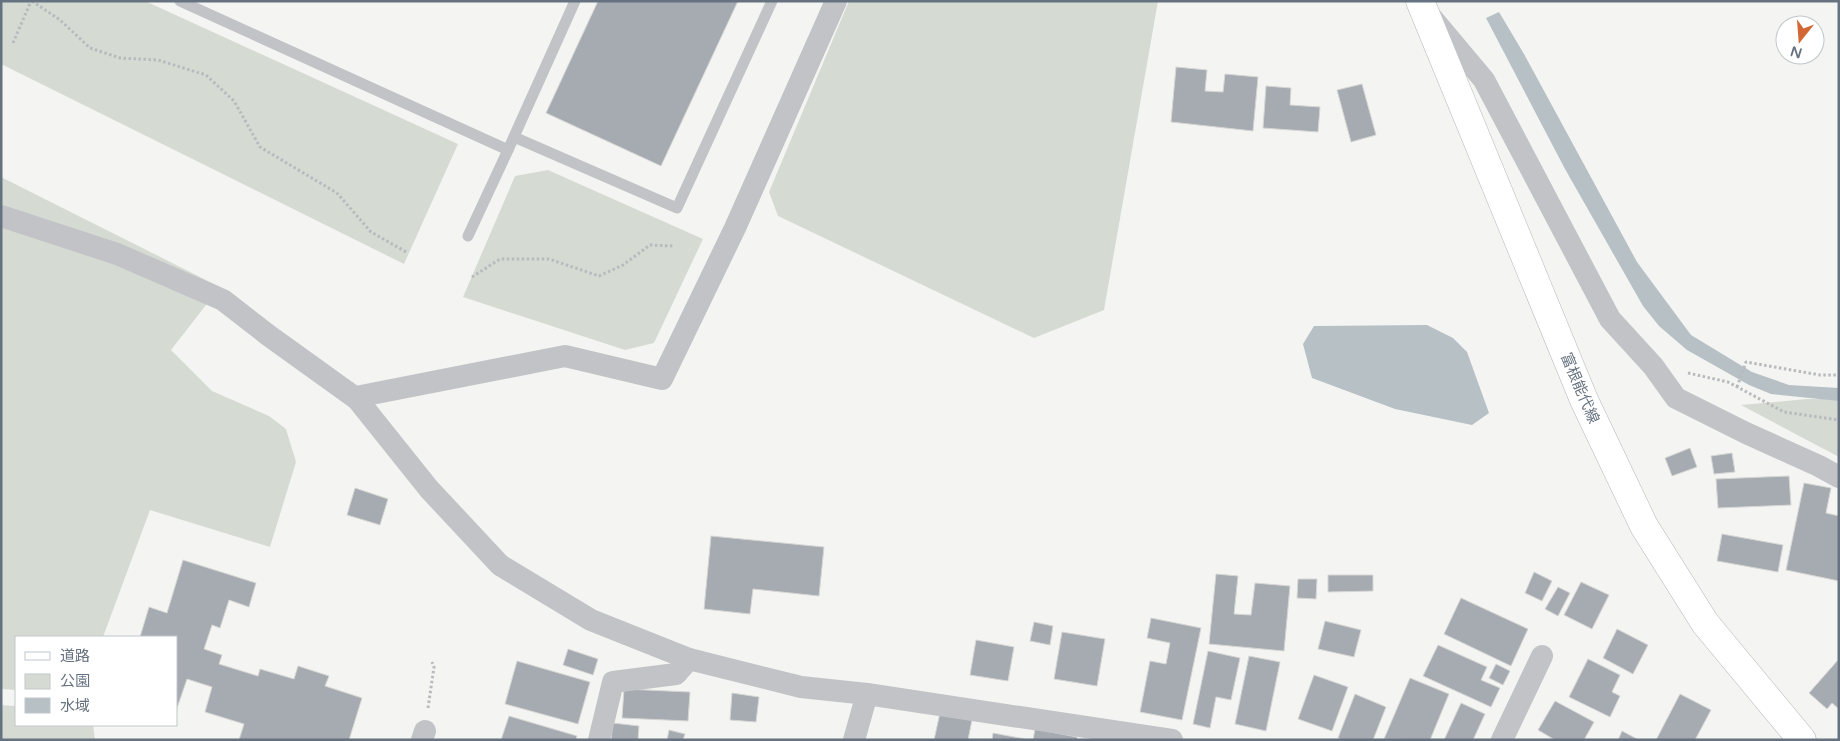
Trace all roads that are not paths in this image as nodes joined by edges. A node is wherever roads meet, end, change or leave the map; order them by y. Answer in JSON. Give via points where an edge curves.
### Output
{"nodes":[{"id":1,"x":180,"y":1,"type":"edge"},
{"id":2,"x":575,"y":1,"type":"edge"},
{"id":3,"x":772,"y":1,"type":"edge"},
{"id":4,"x":836,"y":1,"type":"edge"},
{"id":5,"x":1422,"y":4,"type":"edge"},
{"id":6,"x":514,"y":137,"type":"junction"},
{"id":7,"x":508,"y":150,"type":"junction"},
{"id":8,"x":1,"y":216,"type":"edge"},
{"id":9,"x":468,"y":236,"type":"dead end"},
{"id":10,"x":357,"y":399,"type":"junction"},
{"id":11,"x":1839,"y":477,"type":"edge"},
{"id":12,"x":1542,"y":656,"type":"dead end"},
{"id":13,"x":689,"y":660,"type":"junction"},
{"id":14,"x":867,"y":694,"type":"junction"},
{"id":15,"x":1168,"y":739,"type":"edge"},
{"id":16,"x":599,"y":740,"type":"edge"},
{"id":17,"x":854,"y":740,"type":"edge"},
{"id":18,"x":1502,"y":740,"type":"edge"},
{"id":19,"x":1802,"y":740,"type":"edge"}],
"edges":[{"from":1,"to":7,"type":"lane"},
{"from":2,"to":6,"type":"lane"},
{"from":3,"to":6,"type":"lane","via":[[677,208]]},
{"from":4,"to":10,"type":"street","via":[[735,228],[662,379],[565,356]]},
{"from":5,"to":11,"type":"street","via":[[1484,80],[1610,319],[1653,366],[1676,398]]},
{"from":5,"to":19,"type":"main road","name":"富根能代線","via":[[1584,400],[1644,526],[1705,623]]},
{"from":6,"to":7,"type":"lane"},
{"from":7,"to":9,"type":"lane"},
{"from":8,"to":10,"type":"street","via":[[117,254],[223,300]]},
{"from":10,"to":13,"type":"street","via":[[430,489],[500,565],[591,620]]},
{"from":12,"to":18,"type":"street"},
{"from":13,"to":14,"type":"street","via":[[801,687]]},
{"from":13,"to":16,"type":"street","via":[[676,674],[613,682]]},
{"from":14,"to":15,"type":"street"},
{"from":14,"to":17,"type":"street"}]}
